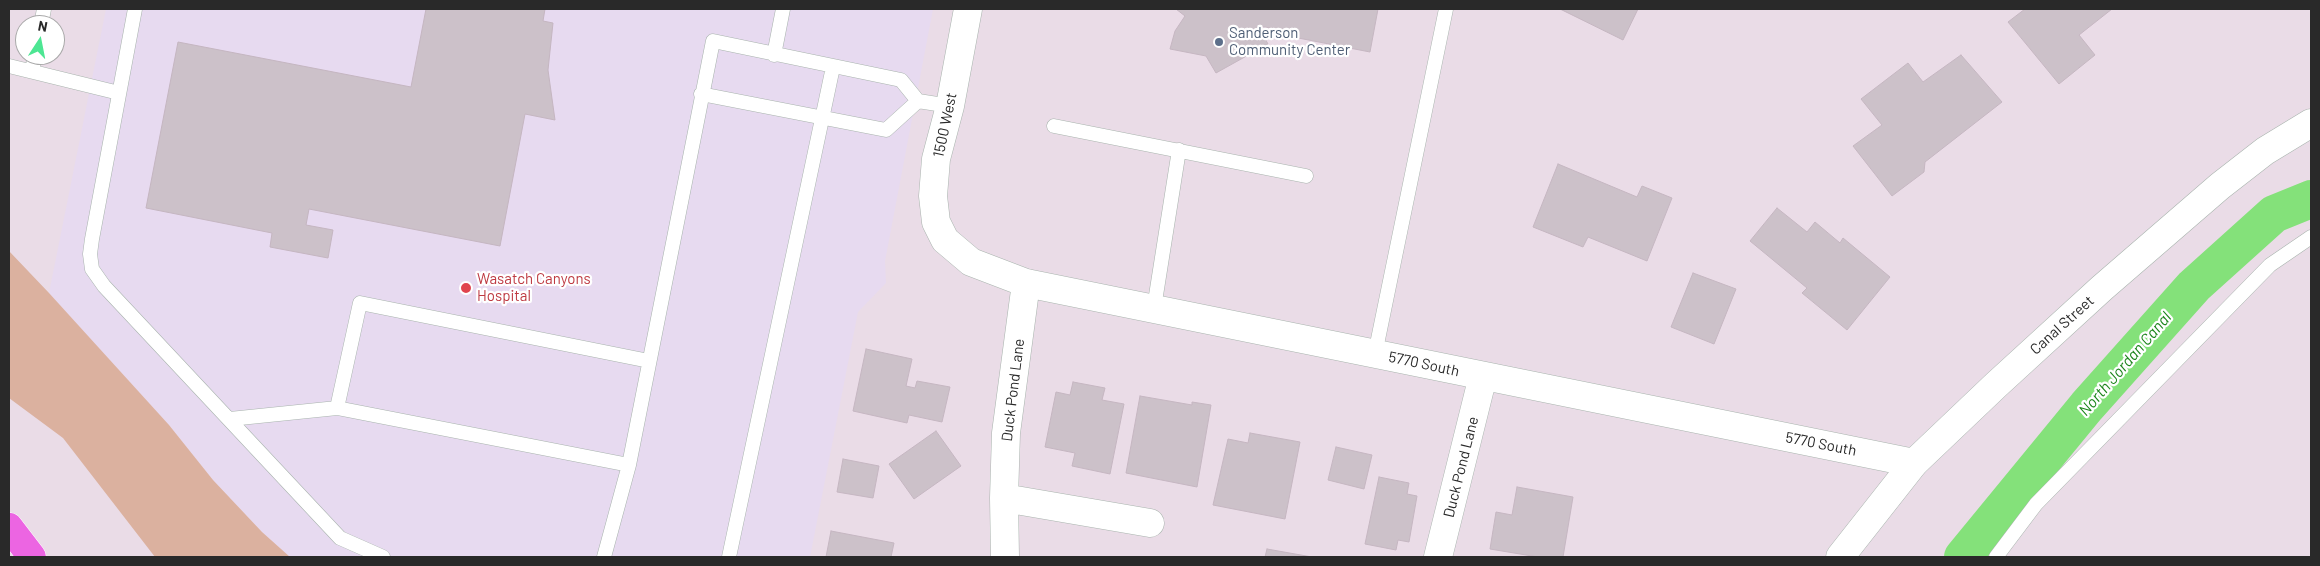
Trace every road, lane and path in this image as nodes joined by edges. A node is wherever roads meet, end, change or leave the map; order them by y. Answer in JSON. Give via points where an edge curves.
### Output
{"nodes":[{"id":1,"x":135,"y":9,"type":"edge"},
{"id":2,"x":783,"y":9,"type":"edge"},
{"id":3,"x":968,"y":9,"type":"edge"},
{"id":4,"x":1446,"y":9,"type":"edge"},
{"id":5,"x":774,"y":55,"type":"junction"},
{"id":6,"x":33,"y":65,"type":"edge"},
{"id":7,"x":9,"y":66,"type":"edge"},
{"id":8,"x":833,"y":67,"type":"junction"},
{"id":9,"x":32,"y":71,"type":"junction"},
{"id":10,"x":119,"y":93,"type":"junction"},
{"id":11,"x":701,"y":94,"type":"junction"},
{"id":12,"x":918,"y":101,"type":"junction"},
{"id":13,"x":950,"y":106,"type":"junction"},
{"id":14,"x":823,"y":119,"type":"junction"},
{"id":15,"x":2311,"y":123,"type":"edge"},
{"id":16,"x":1054,"y":126,"type":"dead end"},
{"id":17,"x":1179,"y":150,"type":"junction"},
{"id":18,"x":1306,"y":176,"type":"dead end"},
{"id":19,"x":2311,"y":237,"type":"edge"},
{"id":20,"x":945,"y":240,"type":"joint"},
{"id":21,"x":1026,"y":283,"type":"junction"},
{"id":22,"x":1154,"y":308,"type":"junction"},
{"id":23,"x":1375,"y":354,"type":"junction"},
{"id":24,"x":649,"y":361,"type":"junction"},
{"id":25,"x":1483,"y":376,"type":"junction"},
{"id":26,"x":337,"y":408,"type":"junction"},
{"id":27,"x":230,"y":419,"type":"junction"},
{"id":28,"x":1914,"y":463,"type":"junction"},
{"id":29,"x":628,"y":465,"type":"junction"},
{"id":30,"x":1004,"y":498,"type":"junction"},
{"id":31,"x":1150,"y":523,"type":"dead end"},
{"id":32,"x":9,"y":526,"type":"edge"},
{"id":33,"x":32,"y":557,"type":"edge"},
{"id":34,"x":383,"y":557,"type":"edge"},
{"id":35,"x":604,"y":557,"type":"edge"},
{"id":36,"x":729,"y":557,"type":"edge"},
{"id":37,"x":1005,"y":557,"type":"edge"},
{"id":38,"x":1438,"y":557,"type":"edge"},
{"id":39,"x":1840,"y":557,"type":"edge"},
{"id":40,"x":1996,"y":557,"type":"edge"}],
"edges":[{"from":1,"to":10,"type":"lane"},
{"from":2,"to":5,"type":"lane"},
{"from":3,"to":13,"type":"street","name":"1500 West"},
{"from":4,"to":23,"type":"lane"},
{"from":5,"to":8,"type":"lane"},
{"from":5,"to":11,"type":"lane","via":[[713,41]]},
{"from":6,"to":9,"type":"lane"},
{"from":7,"to":9,"type":"lane"},
{"from":8,"to":12,"type":"lane","via":[[901,80]]},
{"from":8,"to":14,"type":"lane"},
{"from":9,"to":10,"type":"lane"},
{"from":10,"to":27,"type":"lane","via":[[92,239],[92,269],[104,286]]},
{"from":11,"to":14,"type":"lane"},
{"from":11,"to":24,"type":"lane"},
{"from":12,"to":13,"type":"lane"},
{"from":12,"to":14,"type":"lane","via":[[886,130]]},
{"from":13,"to":20,"type":"street","name":"1500 West","via":[[936,159],[933,196],[936,222]]},
{"from":14,"to":36,"type":"lane"},
{"from":15,"to":28,"type":"street","name":"Canal Street","via":[[2265,151],[2220,186],[2102,288]]},
{"from":16,"to":17,"type":"lane"},
{"from":17,"to":18,"type":"lane"},
{"from":17,"to":22,"type":"lane"},
{"from":19,"to":40,"type":"lane","via":[[2270,265],[2036,504]]},
{"from":20,"to":21,"type":"street","name":"5770 South","via":[[971,262]]},
{"from":21,"to":22,"type":"street","name":"5770 South"},
{"from":21,"to":30,"type":"street","name":"Duck Pond Lane","via":[[1006,433]]},
{"from":22,"to":23,"type":"street","name":"5770 South"},
{"from":23,"to":25,"type":"street","name":"5770 South"},
{"from":24,"to":26,"type":"lane","via":[[360,303]]},
{"from":24,"to":29,"type":"lane"},
{"from":25,"to":28,"type":"street","name":"5770 South"},
{"from":25,"to":38,"type":"street","name":"Duck Pond Lane"},
{"from":26,"to":27,"type":"lane"},
{"from":26,"to":29,"type":"lane"},
{"from":27,"to":34,"type":"lane","via":[[340,538]]},
{"from":28,"to":39,"type":"street","name":"Canal Street"},
{"from":29,"to":35,"type":"lane"},
{"from":30,"to":31,"type":"street"},
{"from":30,"to":37,"type":"street","name":"Duck Pond Lane"},
{"from":32,"to":33,"type":"highway"}]}
